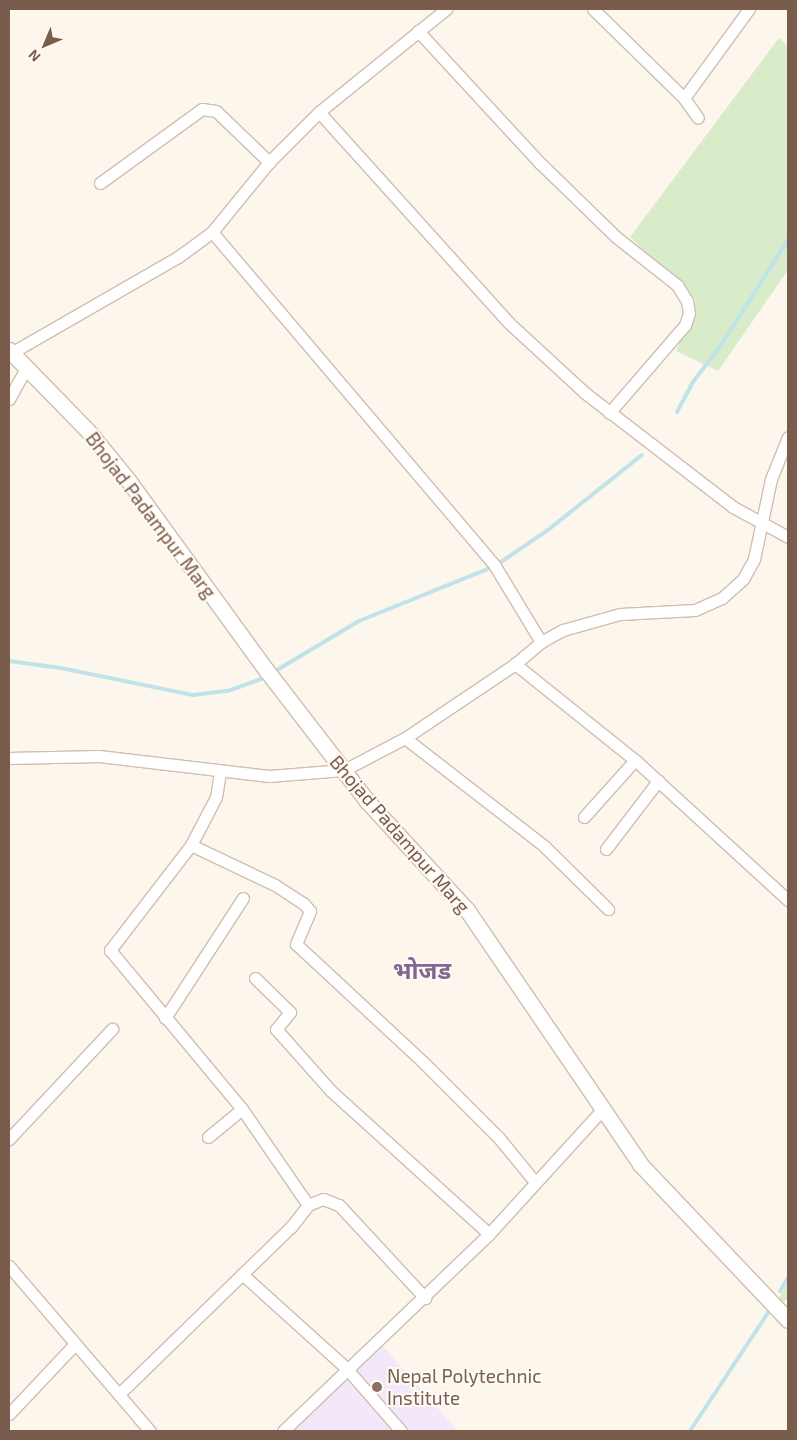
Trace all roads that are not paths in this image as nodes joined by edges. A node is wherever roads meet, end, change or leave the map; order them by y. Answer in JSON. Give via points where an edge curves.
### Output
{"nodes":[{"id":1,"x":446,"y":9,"type":"edge"},
{"id":2,"x":593,"y":9,"type":"edge"},
{"id":3,"x":749,"y":9,"type":"edge"},
{"id":4,"x":418,"y":31,"type":"junction"},
{"id":5,"x":684,"y":98,"type":"junction"},
{"id":6,"x":319,"y":112,"type":"junction"},
{"id":7,"x":698,"y":118,"type":"dead end"},
{"id":8,"x":269,"y":162,"type":"junction"},
{"id":9,"x":100,"y":183,"type":"dead end"},
{"id":10,"x":212,"y":232,"type":"junction"},
{"id":11,"x":10,"y":351,"type":"edge"},
{"id":12,"x":25,"y":370,"type":"junction"},
{"id":13,"x":9,"y":399,"type":"edge"},
{"id":14,"x":609,"y":414,"type":"junction"},
{"id":15,"x":788,"y":437,"type":"edge"},
{"id":16,"x":764,"y":524,"type":"junction"},
{"id":17,"x":788,"y":537,"type":"edge"},
{"id":18,"x":541,"y":642,"type":"junction"},
{"id":19,"x":515,"y":664,"type":"junction"},
{"id":20,"x":405,"y":738,"type":"junction"},
{"id":21,"x":9,"y":758,"type":"edge"},
{"id":22,"x":635,"y":760,"type":"junction"},
{"id":23,"x":344,"y":770,"type":"junction"},
{"id":24,"x":220,"y":772,"type":"junction"},
{"id":25,"x":658,"y":781,"type":"junction"},
{"id":26,"x":584,"y":818,"type":"dead end"},
{"id":27,"x":191,"y":845,"type":"junction"},
{"id":28,"x":606,"y":849,"type":"dead end"},
{"id":29,"x":243,"y":898,"type":"dead end"},
{"id":30,"x":788,"y":900,"type":"edge"},
{"id":31,"x":608,"y":910,"type":"dead end"},
{"id":32,"x":256,"y":978,"type":"dead end"},
{"id":33,"x":165,"y":1018,"type":"junction"},
{"id":34,"x":112,"y":1029,"type":"dead end"},
{"id":35,"x":242,"y":1109,"type":"junction"},
{"id":36,"x":602,"y":1110,"type":"junction"},
{"id":37,"x":208,"y":1137,"type":"dead end"},
{"id":38,"x":9,"y":1139,"type":"edge"},
{"id":39,"x":535,"y":1182,"type":"junction"},
{"id":40,"x":308,"y":1205,"type":"junction"},
{"id":41,"x":489,"y":1234,"type":"junction"},
{"id":42,"x":9,"y":1266,"type":"edge"},
{"id":43,"x":242,"y":1274,"type":"junction"},
{"id":44,"x":425,"y":1298,"type":"junction"},
{"id":45,"x":788,"y":1320,"type":"edge"},
{"id":46,"x":75,"y":1344,"type":"junction"},
{"id":47,"x":347,"y":1369,"type":"junction"},
{"id":48,"x":118,"y":1394,"type":"junction"},
{"id":49,"x":9,"y":1414,"type":"edge"},
{"id":50,"x":150,"y":1431,"type":"edge"},
{"id":51,"x":282,"y":1431,"type":"edge"},
{"id":52,"x":401,"y":1431,"type":"edge"}],
"edges":[{"from":1,"to":4,"type":"street"},
{"from":2,"to":5,"type":"street"},
{"from":3,"to":5,"type":"street"},
{"from":4,"to":6,"type":"street"},
{"from":4,"to":14,"type":"street","via":[[540,163],[616,237],[677,285],[687,301],[689,313],[685,325]]},
{"from":5,"to":7,"type":"street"},
{"from":6,"to":8,"type":"street"},
{"from":6,"to":14,"type":"street","via":[[509,323]]},
{"from":8,"to":9,"type":"street","via":[[216,111],[202,109]]},
{"from":8,"to":10,"type":"street"},
{"from":10,"to":11,"type":"street","via":[[178,257]]},
{"from":10,"to":18,"type":"street","via":[[489,560]]},
{"from":11,"to":12,"type":"street","name":"Bhojad Padampur Marg"},
{"from":12,"to":13,"type":"street"},
{"from":12,"to":23,"type":"street","name":"Bhojad Padampur Marg","via":[[88,431],[128,480],[267,671]]},
{"from":14,"to":16,"type":"street","via":[[733,507]]},
{"from":15,"to":16,"type":"street","via":[[771,479]]},
{"from":16,"to":17,"type":"street"},
{"from":16,"to":18,"type":"street","via":[[754,559],[743,579],[708,606],[620,614],[563,630]]},
{"from":18,"to":19,"type":"street"},
{"from":19,"to":20,"type":"street"},
{"from":19,"to":22,"type":"street"},
{"from":20,"to":23,"type":"street"},
{"from":20,"to":31,"type":"street","via":[[544,846]]},
{"from":21,"to":24,"type":"street","via":[[99,756]]},
{"from":22,"to":25,"type":"street"},
{"from":22,"to":26,"type":"street"},
{"from":23,"to":24,"type":"street","via":[[269,776]]},
{"from":23,"to":36,"type":"street","name":"Bhojad Padampur Marg","via":[[467,910]]},
{"from":24,"to":27,"type":"street","via":[[216,797]]},
{"from":25,"to":28,"type":"street"},
{"from":25,"to":30,"type":"street"},
{"from":27,"to":33,"type":"street","via":[[110,950]]},
{"from":27,"to":39,"type":"street","via":[[275,885],[304,904],[310,911],[296,944],[425,1064],[499,1138]]},
{"from":29,"to":33,"type":"street"},
{"from":32,"to":41,"type":"street","via":[[290,1012],[276,1029],[331,1091]]},
{"from":33,"to":35,"type":"street"},
{"from":34,"to":38,"type":"street"},
{"from":35,"to":37,"type":"street"},
{"from":35,"to":40,"type":"street"},
{"from":36,"to":39,"type":"street"},
{"from":36,"to":45,"type":"street","name":"Bhojad Padampur Marg","via":[[658,1185]]},
{"from":39,"to":41,"type":"street"},
{"from":40,"to":43,"type":"street"},
{"from":40,"to":44,"type":"street","via":[[323,1199],[339,1205]]},
{"from":41,"to":44,"type":"street"},
{"from":42,"to":46,"type":"street"},
{"from":43,"to":47,"type":"street"},
{"from":43,"to":48,"type":"street"},
{"from":44,"to":47,"type":"street"},
{"from":46,"to":48,"type":"street"},
{"from":46,"to":49,"type":"street"},
{"from":47,"to":51,"type":"street"},
{"from":47,"to":52,"type":"street"},
{"from":48,"to":50,"type":"street"}]}
